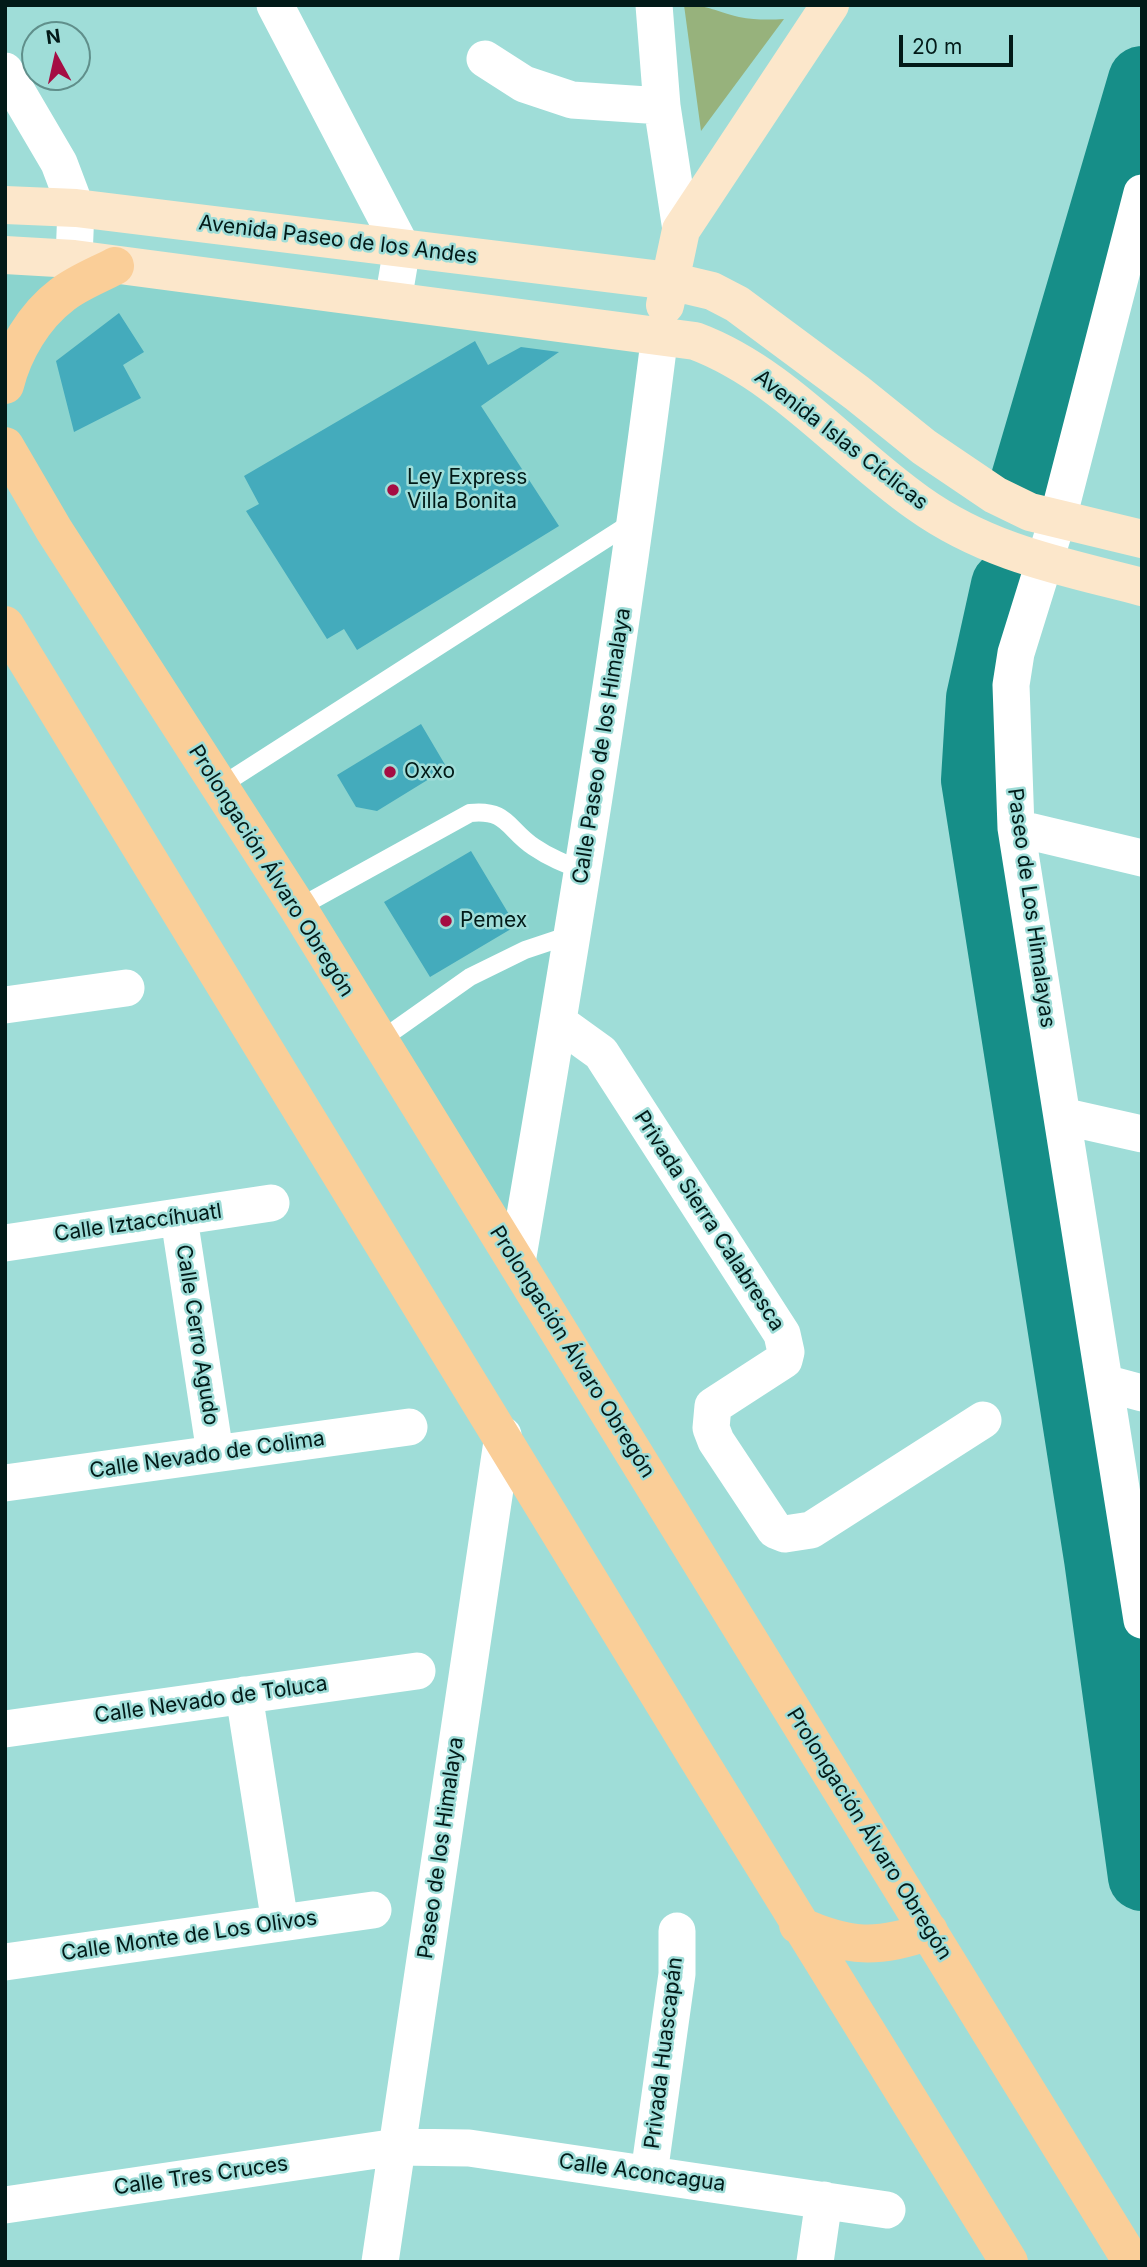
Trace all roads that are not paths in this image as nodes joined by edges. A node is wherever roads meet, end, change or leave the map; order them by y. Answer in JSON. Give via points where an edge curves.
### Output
{"nodes":[{"id":1,"x":275,"y":5,"type":"edge"},
{"id":2,"x":654,"y":5,"type":"edge"},
{"id":3,"x":830,"y":5,"type":"edge"},
{"id":4,"x":485,"y":59,"type":"dead end"},
{"id":5,"x":5,"y":71,"type":"edge"},
{"id":6,"x":662,"y":106,"type":"junction"},
{"id":7,"x":1142,"y":194,"type":"edge"},
{"id":8,"x":5,"y":205,"type":"edge"},
{"id":9,"x":76,"y":208,"type":"junction"},
{"id":10,"x":681,"y":229,"type":"junction"},
{"id":11,"x":402,"y":248,"type":"junction"},
{"id":12,"x":5,"y":255,"type":"edge"},
{"id":13,"x":74,"y":259,"type":"junction"},
{"id":14,"x":115,"y":266,"type":"junction"},
{"id":15,"x":1131,"y":275,"type":"edge"},
{"id":16,"x":670,"y":281,"type":"junction"},
{"id":17,"x":393,"y":302,"type":"junction"},
{"id":18,"x":660,"y":334,"type":"junction"},
{"id":19,"x":5,"y":386,"type":"edge"},
{"id":20,"x":5,"y":446,"type":"edge"},
{"id":21,"x":1058,"y":518,"type":"junction"},
{"id":22,"x":636,"y":519,"type":"junction"},
{"id":23,"x":1142,"y":539,"type":"edge"},
{"id":24,"x":1045,"y":562,"type":"junction"},
{"id":25,"x":1142,"y":587,"type":"edge"},
{"id":26,"x":5,"y":625,"type":"edge"},
{"id":27,"x":219,"y":787,"type":"junction"},
{"id":28,"x":1016,"y":828,"type":"junction"},
{"id":29,"x":1142,"y":858,"type":"edge"},
{"id":30,"x":584,"y":871,"type":"junction"},
{"id":31,"x":298,"y":908,"type":"junction"},
{"id":32,"x":573,"y":934,"type":"junction"},
{"id":33,"x":126,"y":988,"type":"dead end"},
{"id":34,"x":5,"y":1006,"type":"edge"},
{"id":35,"x":558,"y":1021,"type":"junction"},
{"id":36,"x":378,"y":1042,"type":"junction"},
{"id":37,"x":1062,"y":1116,"type":"junction"},
{"id":38,"x":1142,"y":1134,"type":"edge"},
{"id":39,"x":271,"y":1203,"type":"dead end"},
{"id":40,"x":179,"y":1218,"type":"junction"},
{"id":41,"x":5,"y":1243,"type":"edge"},
{"id":42,"x":517,"y":1262,"type":"junction"},
{"id":43,"x":1105,"y":1383,"type":"junction"},
{"id":44,"x":1142,"y":1392,"type":"edge"},
{"id":45,"x":983,"y":1420,"type":"dead end"},
{"id":46,"x":408,"y":1427,"type":"dead end"},
{"id":47,"x":503,"y":1435,"type":"junction"},
{"id":48,"x":215,"y":1453,"type":"junction"},
{"id":49,"x":5,"y":1483,"type":"edge"},
{"id":50,"x":1142,"y":1620,"type":"edge"},
{"id":51,"x":417,"y":1671,"type":"dead end"},
{"id":52,"x":244,"y":1695,"type":"junction"},
{"id":53,"x":5,"y":1729,"type":"edge"},
{"id":54,"x":373,"y":1910,"type":"dead end"},
{"id":55,"x":280,"y":1923,"type":"junction"},
{"id":56,"x":798,"y":1925,"type":"junction"},
{"id":57,"x":677,"y":1931,"type":"dead end"},
{"id":58,"x":929,"y":1931,"type":"junction"},
{"id":59,"x":5,"y":1962,"type":"edge"},
{"id":60,"x":397,"y":2147,"type":"junction"},
{"id":61,"x":649,"y":2174,"type":"junction"},
{"id":62,"x":824,"y":2200,"type":"junction"},
{"id":63,"x":5,"y":2205,"type":"edge"},
{"id":64,"x":887,"y":2210,"type":"dead end"},
{"id":65,"x":380,"y":2262,"type":"edge"},
{"id":66,"x":815,"y":2262,"type":"edge"},
{"id":67,"x":1009,"y":2262,"type":"edge"},
{"id":68,"x":1132,"y":2262,"type":"edge"}],
"edges":[{"from":1,"to":11,"type":"street"},
{"from":2,"to":6,"type":"street"},
{"from":3,"to":10,"type":"street"},
{"from":4,"to":6,"type":"street","via":[[524,84],[572,100]]},
{"from":5,"to":9,"type":"street","via":[[59,163]]},
{"from":6,"to":10,"type":"street"},
{"from":7,"to":15,"type":"street","name":"Paseo de Los Himalayas"},
{"from":8,"to":9,"type":"street","name":"Avenida Paseo de los Andes"},
{"from":9,"to":11,"type":"street","name":"Avenida Paseo de los Andes"},
{"from":9,"to":13,"type":"street"},
{"from":10,"to":16,"type":"street","name":"Calle Paseo de los Himalaya"},
{"from":11,"to":16,"type":"street","name":"Avenida Paseo de los Andes"},
{"from":11,"to":17,"type":"street"},
{"from":12,"to":13,"type":"street"},
{"from":13,"to":14,"type":"street"},
{"from":14,"to":17,"type":"street"},
{"from":14,"to":19,"type":"main road","via":[[62,294],[41,316],[9,368]]},
{"from":15,"to":21,"type":"street","name":"Paseo de Los Himalayas"},
{"from":16,"to":18,"type":"street","name":"Calle Paseo de los Himalaya"},
{"from":16,"to":21,"type":"street","via":[[737,304],[924,447],[995,495],[1030,512]]},
{"from":17,"to":18,"type":"street"},
{"from":18,"to":22,"type":"street","name":"Calle Paseo de los Himalaya"},
{"from":18,"to":24,"type":"street","name":"Avenida Islas Cíclicas","via":[[695,341],[731,356],[919,504],[1018,556]]},
{"from":20,"to":27,"type":"main road","name":"Prolongación Álvaro Obregón"},
{"from":21,"to":23,"type":"street"},
{"from":21,"to":24,"type":"street","name":"Paseo de Los Himalayas"},
{"from":22,"to":27,"type":"lane"},
{"from":22,"to":30,"type":"street","name":"Calle Paseo de los Himalaya"},
{"from":24,"to":25,"type":"street","name":"Avenida Islas Cíclicas"},
{"from":24,"to":28,"type":"street","name":"Paseo de Los Himalayas","via":[[1016,653],[1011,685]]},
{"from":26,"to":47,"type":"main road"},
{"from":27,"to":31,"type":"main road","name":"Prolongación Álvaro Obregón"},
{"from":28,"to":29,"type":"street"},
{"from":28,"to":37,"type":"street","name":"Paseo de Los Himalayas"},
{"from":30,"to":31,"type":"lane","via":[[552,859],[530,845],[501,815],[485,811],[470,813]]},
{"from":30,"to":32,"type":"street","name":"Calle Paseo de los Himalaya"},
{"from":31,"to":36,"type":"main road","name":"Prolongación Álvaro Obregón"},
{"from":32,"to":35,"type":"street","name":"Calle Paseo de los Himalaya"},
{"from":32,"to":36,"type":"lane","via":[[524,950],[470,977]]},
{"from":33,"to":34,"type":"street"},
{"from":35,"to":42,"type":"street","name":"Calle Paseo de los Himalaya"},
{"from":35,"to":45,"type":"street","name":"Privada Sierra Calabresca","via":[[601,1053],[782,1334],[783,1360],[713,1406],[710,1417],[716,1441],[775,1530],[785,1534],[811,1530]]},
{"from":36,"to":42,"type":"main road","name":"Prolongación Álvaro Obregón"},
{"from":37,"to":38,"type":"street"},
{"from":37,"to":43,"type":"street","name":"Paseo de Los Himalayas"},
{"from":39,"to":40,"type":"street","name":"Calle Iztaccíhuatl"},
{"from":40,"to":41,"type":"street","name":"Calle Iztaccíhuatl"},
{"from":40,"to":48,"type":"street","name":"Calle Cerro Agudo"},
{"from":42,"to":58,"type":"main road","name":"Prolongación Álvaro Obregón"},
{"from":43,"to":44,"type":"street"},
{"from":43,"to":50,"type":"street","name":"Paseo de Los Himalayas"},
{"from":46,"to":48,"type":"street","name":"Calle Nevado de Colima"},
{"from":47,"to":56,"type":"main road"},
{"from":47,"to":60,"type":"street","name":"Paseo de los Himalaya"},
{"from":48,"to":49,"type":"street","name":"Calle Nevado de Colima"},
{"from":51,"to":52,"type":"street","name":"Calle Nevado de Toluca"},
{"from":52,"to":53,"type":"street","name":"Calle Nevado de Toluca"},
{"from":52,"to":55,"type":"street"},
{"from":54,"to":55,"type":"street","name":"Calle Monte de Los Olivos"},
{"from":55,"to":59,"type":"street","name":"Calle Monte de Los Olivos"},
{"from":56,"to":58,"type":"main road","via":[[830,1940],[863,1945],[897,1942]]},
{"from":56,"to":67,"type":"main road"},
{"from":57,"to":61,"type":"street","name":"Privada Huascapán","via":[[677,1974]]},
{"from":58,"to":68,"type":"main road","name":"Prolongación Álvaro Obregón"},
{"from":60,"to":61,"type":"street","name":"Calle Aconcagua","via":[[470,2148]]},
{"from":60,"to":63,"type":"street","name":"Calle Tres Cruces"},
{"from":60,"to":65,"type":"street","name":"Paseo de los Himalaya"},
{"from":61,"to":62,"type":"street","name":"Calle Aconcagua"},
{"from":62,"to":64,"type":"street","name":"Calle Aconcagua"},
{"from":62,"to":66,"type":"street"}]}
